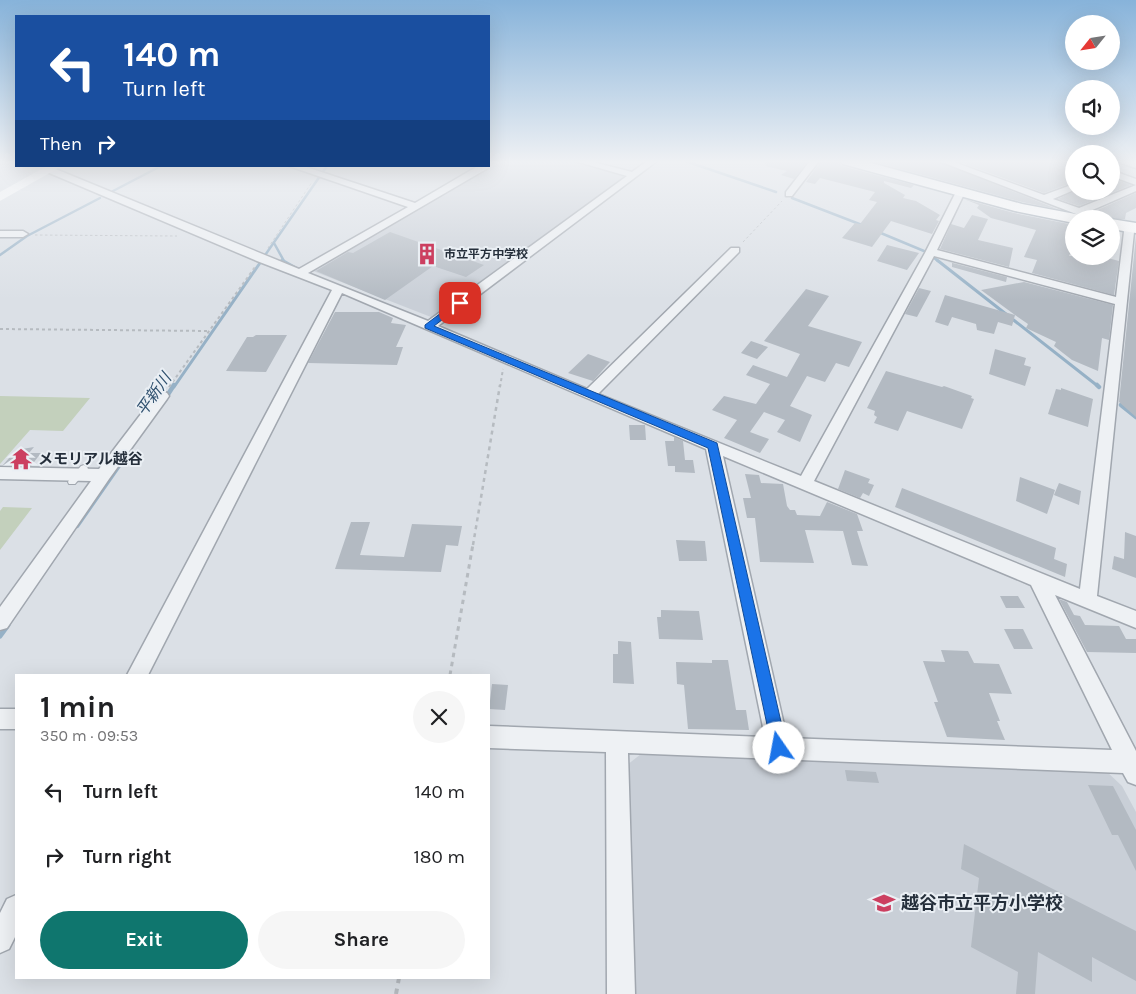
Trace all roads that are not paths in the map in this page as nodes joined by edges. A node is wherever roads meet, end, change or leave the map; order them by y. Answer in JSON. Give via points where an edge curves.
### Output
{"nodes":[{"id":1,"x":144,"y":207,"type":"edge"},
{"id":2,"x":414,"y":207,"type":"edge"},
{"id":3,"x":589,"y":207,"type":"edge"},
{"id":4,"x":952,"y":207,"type":"edge"},
{"id":5,"x":1019,"y":207,"type":"edge"},
{"id":6,"x":1065,"y":213,"type":"edge"},
{"id":7,"x":1125,"y":226,"type":"edge"},
{"id":8,"x":0,"y":234,"type":"edge"},
{"id":9,"x":23,"y":234,"type":"road end"},
{"id":10,"x":734,"y":250,"type":"road end"},
{"id":11,"x":930,"y":252,"type":"junction"},
{"id":12,"x":300,"y":273,"type":"junction"},
{"id":13,"x":339,"y":288,"type":"junction"},
{"id":14,"x":1120,"y":302,"type":"junction"},
{"id":15,"x":428,"y":326,"type":"junction"},
{"id":16,"x":589,"y":395,"type":"junction"},
{"id":17,"x":162,"y":396,"type":"road end"},
{"id":18,"x":713,"y":446,"type":"junction"},
{"id":19,"x":0,"y":473,"type":"edge"},
{"id":20,"x":103,"y":475,"type":"junction"},
{"id":21,"x":805,"y":483,"type":"junction"},
{"id":22,"x":1037,"y":578,"type":"junction"},
{"id":23,"x":1088,"y":598,"type":"junction"},
{"id":24,"x":1136,"y":620,"type":"edge"},
{"id":25,"x":0,"y":622,"type":"edge"},
{"id":26,"x":138,"y":674,"type":"edge"},
{"id":27,"x":0,"y":719,"type":"edge"},
{"id":28,"x":15,"y":719,"type":"edge"},
{"id":29,"x":490,"y":737,"type":"edge"},
{"id":30,"x":617,"y":742,"type":"junction"},
{"id":31,"x":779,"y":748,"type":"junction"},
{"id":32,"x":1134,"y":766,"type":"edge"},
{"id":33,"x":15,"y":910,"type":"edge"},
{"id":34,"x":0,"y":940,"type":"edge"},
{"id":35,"x":621,"y":994,"type":"edge"}],
"edges":[{"from":1,"to":12,"type":"street"},
{"from":2,"to":12,"type":"street"},
{"from":3,"to":15,"type":"street"},
{"from":4,"to":11,"type":"street"},
{"from":5,"to":6,"type":"main road"},
{"from":7,"to":14,"type":"street","via":[[1129,232]]},
{"from":8,"to":9,"type":"street"},
{"from":10,"to":16,"type":"street"},
{"from":11,"to":14,"type":"street"},
{"from":11,"to":21,"type":"street"},
{"from":12,"to":13,"type":"street"},
{"from":13,"to":15,"type":"street"},
{"from":13,"to":26,"type":"street"},
{"from":14,"to":23,"type":"street"},
{"from":15,"to":16,"type":"street"},
{"from":16,"to":18,"type":"street"},
{"from":17,"to":20,"type":"street"},
{"from":18,"to":21,"type":"street"},
{"from":18,"to":31,"type":"street"},
{"from":19,"to":20,"type":"street"},
{"from":20,"to":25,"type":"street","via":[[40,559]]},
{"from":21,"to":22,"type":"street"},
{"from":22,"to":23,"type":"street"},
{"from":22,"to":32,"type":"street"},
{"from":23,"to":24,"type":"street"},
{"from":27,"to":28,"type":"street"},
{"from":29,"to":30,"type":"street"},
{"from":30,"to":31,"type":"street"},
{"from":30,"to":35,"type":"street"},
{"from":31,"to":32,"type":"street"},
{"from":33,"to":34,"type":"street"}]}
